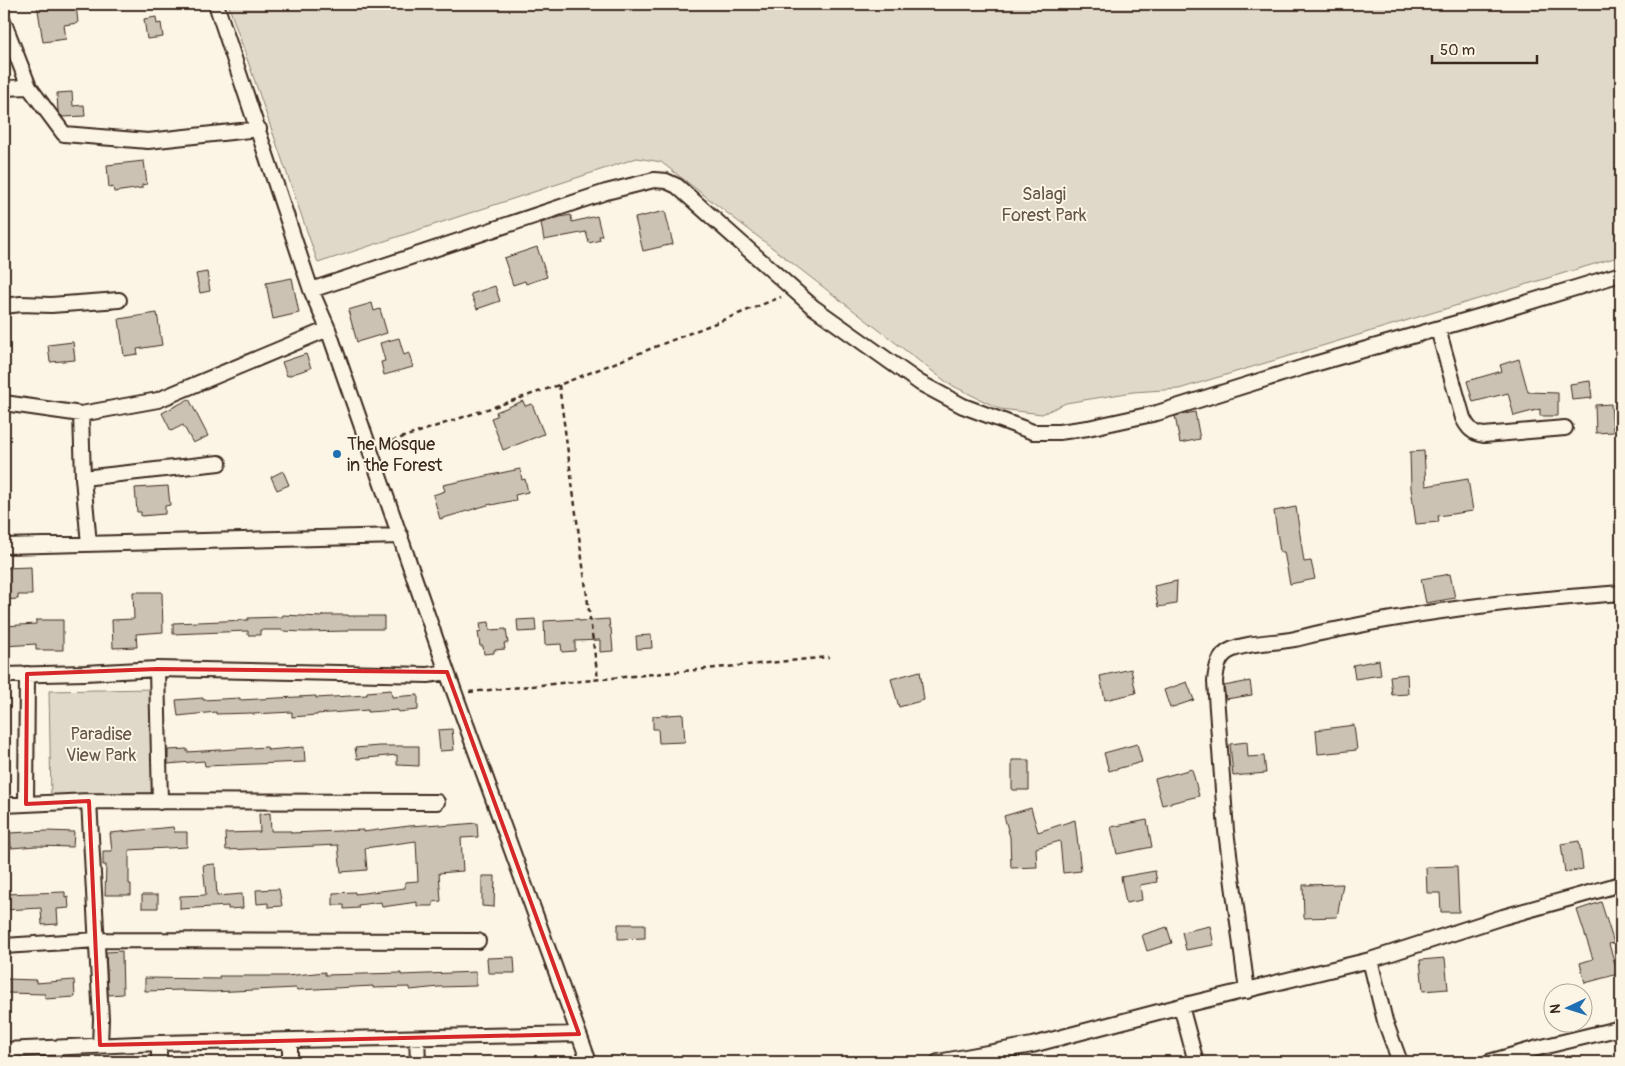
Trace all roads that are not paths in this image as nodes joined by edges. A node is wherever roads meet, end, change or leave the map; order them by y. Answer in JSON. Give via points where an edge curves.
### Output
{"nodes":[{"id":1,"x":216,"y":4,"type":"edge"},
{"id":2,"x":4,"y":23,"type":"edge"},
{"id":3,"x":29,"y":87,"type":"junction"},
{"id":4,"x":4,"y":88,"type":"edge"},
{"id":5,"x":258,"y":129,"type":"junction"},
{"id":6,"x":1621,"y":274,"type":"edge"},
{"id":7,"x":311,"y":290,"type":"junction"},
{"id":8,"x":119,"y":300,"type":"dead end"},
{"id":9,"x":4,"y":306,"type":"edge"},
{"id":10,"x":328,"y":329,"type":"junction"},
{"id":11,"x":1438,"y":329,"type":"junction"},
{"id":12,"x":4,"y":403,"type":"edge"},
{"id":13,"x":81,"y":414,"type":"junction"},
{"id":14,"x":1565,"y":428,"type":"dead end"},
{"id":15,"x":218,"y":464,"type":"dead end"},
{"id":16,"x":83,"y":478,"type":"junction"},
{"id":17,"x":401,"y":536,"type":"junction"},
{"id":18,"x":89,"y":544,"type":"junction"},
{"id":19,"x":4,"y":546,"type":"edge"},
{"id":20,"x":1621,"y":594,"type":"edge"},
{"id":21,"x":157,"y":669,"type":"junction"},
{"id":22,"x":447,"y":672,"type":"junction"},
{"id":23,"x":27,"y":674,"type":"junction"},
{"id":24,"x":4,"y":675,"type":"edge"},
{"id":25,"x":89,"y":801,"type":"junction"},
{"id":26,"x":160,"y":802,"type":"junction"},
{"id":27,"x":437,"y":802,"type":"dead end"},
{"id":28,"x":4,"y":804,"type":"edge"},
{"id":29,"x":26,"y":804,"type":"junction"},
{"id":30,"x":1621,"y":884,"type":"edge"},
{"id":31,"x":97,"y":940,"type":"junction"},
{"id":32,"x":478,"y":942,"type":"dead end"},
{"id":33,"x":4,"y":946,"type":"edge"},
{"id":34,"x":1370,"y":960,"type":"junction"},
{"id":35,"x":1247,"y":991,"type":"junction"},
{"id":36,"x":1181,"y":1006,"type":"junction"},
{"id":37,"x":1621,"y":1028,"type":"edge"},
{"id":38,"x":579,"y":1034,"type":"junction"},
{"id":39,"x":417,"y":1038,"type":"junction"},
{"id":40,"x":290,"y":1040,"type":"junction"},
{"id":41,"x":159,"y":1043,"type":"junction"},
{"id":42,"x":100,"y":1045,"type":"junction"},
{"id":43,"x":4,"y":1050,"type":"edge"},
{"id":44,"x":29,"y":1056,"type":"edge"},
{"id":45,"x":159,"y":1062,"type":"edge"},
{"id":46,"x":290,"y":1062,"type":"edge"},
{"id":47,"x":418,"y":1062,"type":"edge"},
{"id":48,"x":590,"y":1062,"type":"edge"},
{"id":49,"x":938,"y":1062,"type":"edge"},
{"id":50,"x":1196,"y":1062,"type":"edge"},
{"id":51,"x":1400,"y":1062,"type":"edge"},
{"id":52,"x":1489,"y":1062,"type":"edge"}],
"edges":[{"from":1,"to":5,"type":"street"},
{"from":2,"to":3,"type":"street"},
{"from":3,"to":4,"type":"street"},
{"from":3,"to":5,"type":"street","via":[[64,134],[148,141]]},
{"from":5,"to":7,"type":"street"},
{"from":6,"to":11,"type":"street"},
{"from":7,"to":10,"type":"street"},
{"from":7,"to":11,"type":"street","via":[[606,192],[654,180],[676,186],[813,307],[920,383],[963,406],[1033,432],[1088,428],[1156,413]]},
{"from":8,"to":9,"type":"street"},
{"from":10,"to":13,"type":"street","via":[[158,400]]},
{"from":10,"to":17,"type":"street"},
{"from":11,"to":14,"type":"street","via":[[1464,418],[1471,431],[1484,435]]},
{"from":12,"to":13,"type":"street"},
{"from":13,"to":16,"type":"street"},
{"from":15,"to":16,"type":"street"},
{"from":16,"to":18,"type":"street"},
{"from":17,"to":18,"type":"street"},
{"from":17,"to":22,"type":"street"},
{"from":18,"to":19,"type":"street"},
{"from":20,"to":35,"type":"street","via":[[1503,603],[1440,612],[1256,644],[1224,654],[1215,682],[1226,831]]},
{"from":21,"to":22,"type":"street","via":[[428,675]]},
{"from":21,"to":23,"type":"street"},
{"from":21,"to":26,"type":"street"},
{"from":22,"to":38,"type":"street"},
{"from":23,"to":24,"type":"street"},
{"from":23,"to":29,"type":"street"},
{"from":25,"to":26,"type":"street"},
{"from":25,"to":29,"type":"street"},
{"from":25,"to":31,"type":"street"},
{"from":26,"to":27,"type":"street"},
{"from":28,"to":29,"type":"street"},
{"from":30,"to":34,"type":"street","via":[[1503,917]]},
{"from":31,"to":32,"type":"street"},
{"from":31,"to":33,"type":"street"},
{"from":31,"to":42,"type":"street"},
{"from":34,"to":35,"type":"street"},
{"from":34,"to":51,"type":"street","via":[[1385,1021]]},
{"from":35,"to":36,"type":"street"},
{"from":36,"to":49,"type":"street","via":[[1032,1045]]},
{"from":36,"to":50,"type":"street"},
{"from":37,"to":52,"type":"street"},
{"from":38,"to":39,"type":"street"},
{"from":38,"to":48,"type":"street"},
{"from":39,"to":40,"type":"street"},
{"from":39,"to":47,"type":"street"},
{"from":40,"to":41,"type":"street"},
{"from":40,"to":46,"type":"street"},
{"from":41,"to":42,"type":"street"},
{"from":41,"to":45,"type":"street"},
{"from":42,"to":44,"type":"street"},
{"from":43,"to":44,"type":"street"}]}
